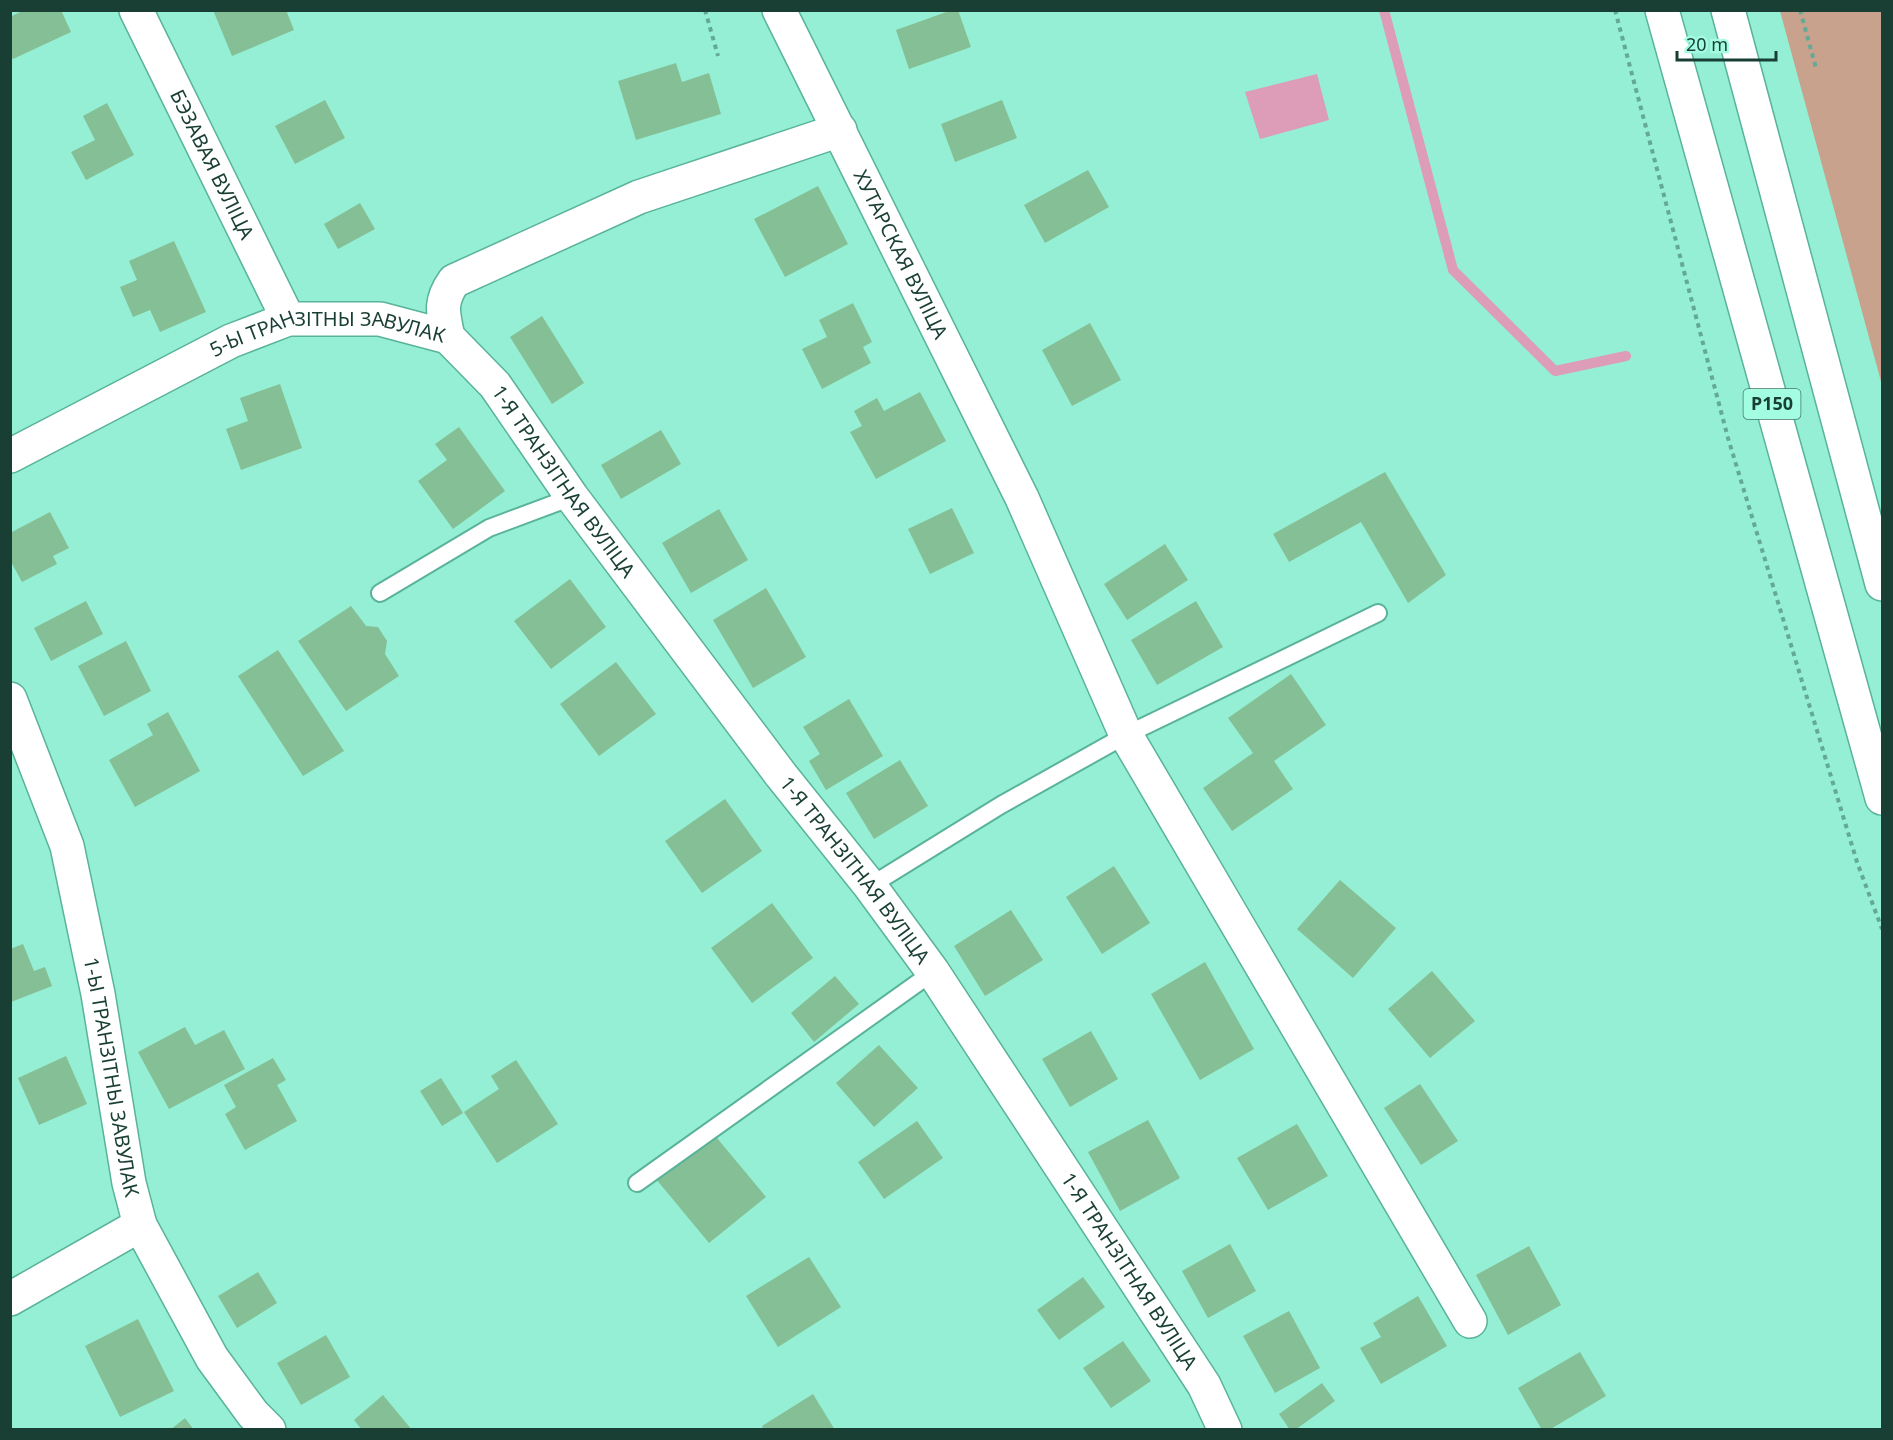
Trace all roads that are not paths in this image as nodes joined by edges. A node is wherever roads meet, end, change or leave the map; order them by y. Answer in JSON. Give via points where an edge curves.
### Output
{"nodes":[{"id":1,"x":136,"y":10,"type":"edge"},
{"id":2,"x":779,"y":10,"type":"edge"},
{"id":3,"x":1662,"y":10,"type":"edge"},
{"id":4,"x":1728,"y":10,"type":"edge"},
{"id":5,"x":840,"y":130,"type":"junction"},
{"id":6,"x":288,"y":319,"type":"junction"},
{"id":7,"x":448,"y":337,"type":"junction"},
{"id":8,"x":10,"y":456,"type":"edge"},
{"id":9,"x":572,"y":497,"type":"junction"},
{"id":10,"x":1882,"y":584,"type":"edge"},
{"id":11,"x":380,"y":593,"type":"dead end"},
{"id":12,"x":1378,"y":613,"type":"dead end"},
{"id":13,"x":10,"y":699,"type":"edge"},
{"id":14,"x":1126,"y":735,"type":"junction"},
{"id":15,"x":1882,"y":798,"type":"edge"},
{"id":16,"x":870,"y":886,"type":"junction"},
{"id":17,"x":933,"y":972,"type":"junction"},
{"id":18,"x":637,"y":1183,"type":"dead end"},
{"id":19,"x":140,"y":1225,"type":"junction"},
{"id":20,"x":10,"y":1299,"type":"edge"},
{"id":21,"x":1470,"y":1321,"type":"dead end"},
{"id":22,"x":269,"y":1430,"type":"edge"},
{"id":23,"x":1225,"y":1430,"type":"edge"}],
"edges":[{"from":1,"to":6,"type":"street","name":"БЭЗАВАЯ ВУЛІЦА"},
{"from":2,"to":5,"type":"street","name":"ХУТАРСКАЯ ВУЛІЦА"},
{"from":3,"to":15,"type":"street","number":"Р150"},
{"from":4,"to":10,"type":"street","number":"Р150"},
{"from":5,"to":7,"type":"street","name":"5-Ы ТРАНЗІТНЫ ЗАВУЛАК","via":[[639,197],[454,281],[444,295]]},
{"from":5,"to":14,"type":"street","name":"ХУТАРСКАЯ ВУЛІЦА","via":[[1022,498]]},
{"from":6,"to":7,"type":"street","name":"5-Ы ТРАНЗІТНЫ ЗАВУЛАК","via":[[380,319]]},
{"from":6,"to":8,"type":"street","name":"5-Ы ТРАНЗІТНЫ ЗАВУЛАК","via":[[231,341]]},
{"from":7,"to":9,"type":"street","name":"1-Я ТРАНЗІТНАЯ ВУЛІЦА","via":[[495,385]]},
{"from":9,"to":11,"type":"lane","via":[[489,528]]},
{"from":9,"to":16,"type":"street","name":"1-Я ТРАНЗІТНАЯ ВУЛІЦА","via":[[781,775]]},
{"from":12,"to":14,"type":"lane"},
{"from":13,"to":19,"type":"street","name":"1-Ы ТРАНЗІТНЫ ЗАВУЛАК","via":[[67,846]]},
{"from":14,"to":16,"type":"lane","via":[[1001,805]]},
{"from":14,"to":21,"type":"street"},
{"from":16,"to":17,"type":"street","name":"1-Я ТРАНЗІТНАЯ ВУЛІЦА"},
{"from":17,"to":18,"type":"lane"},
{"from":17,"to":23,"type":"street","name":"1-Я ТРАНЗІТНАЯ ВУЛІЦА","via":[[1204,1385]]},
{"from":19,"to":20,"type":"street"},
{"from":19,"to":22,"type":"street","name":"1-Ы ТРАНЗІТНЫ ЗАВУЛАК","via":[[212,1358]]}]}
